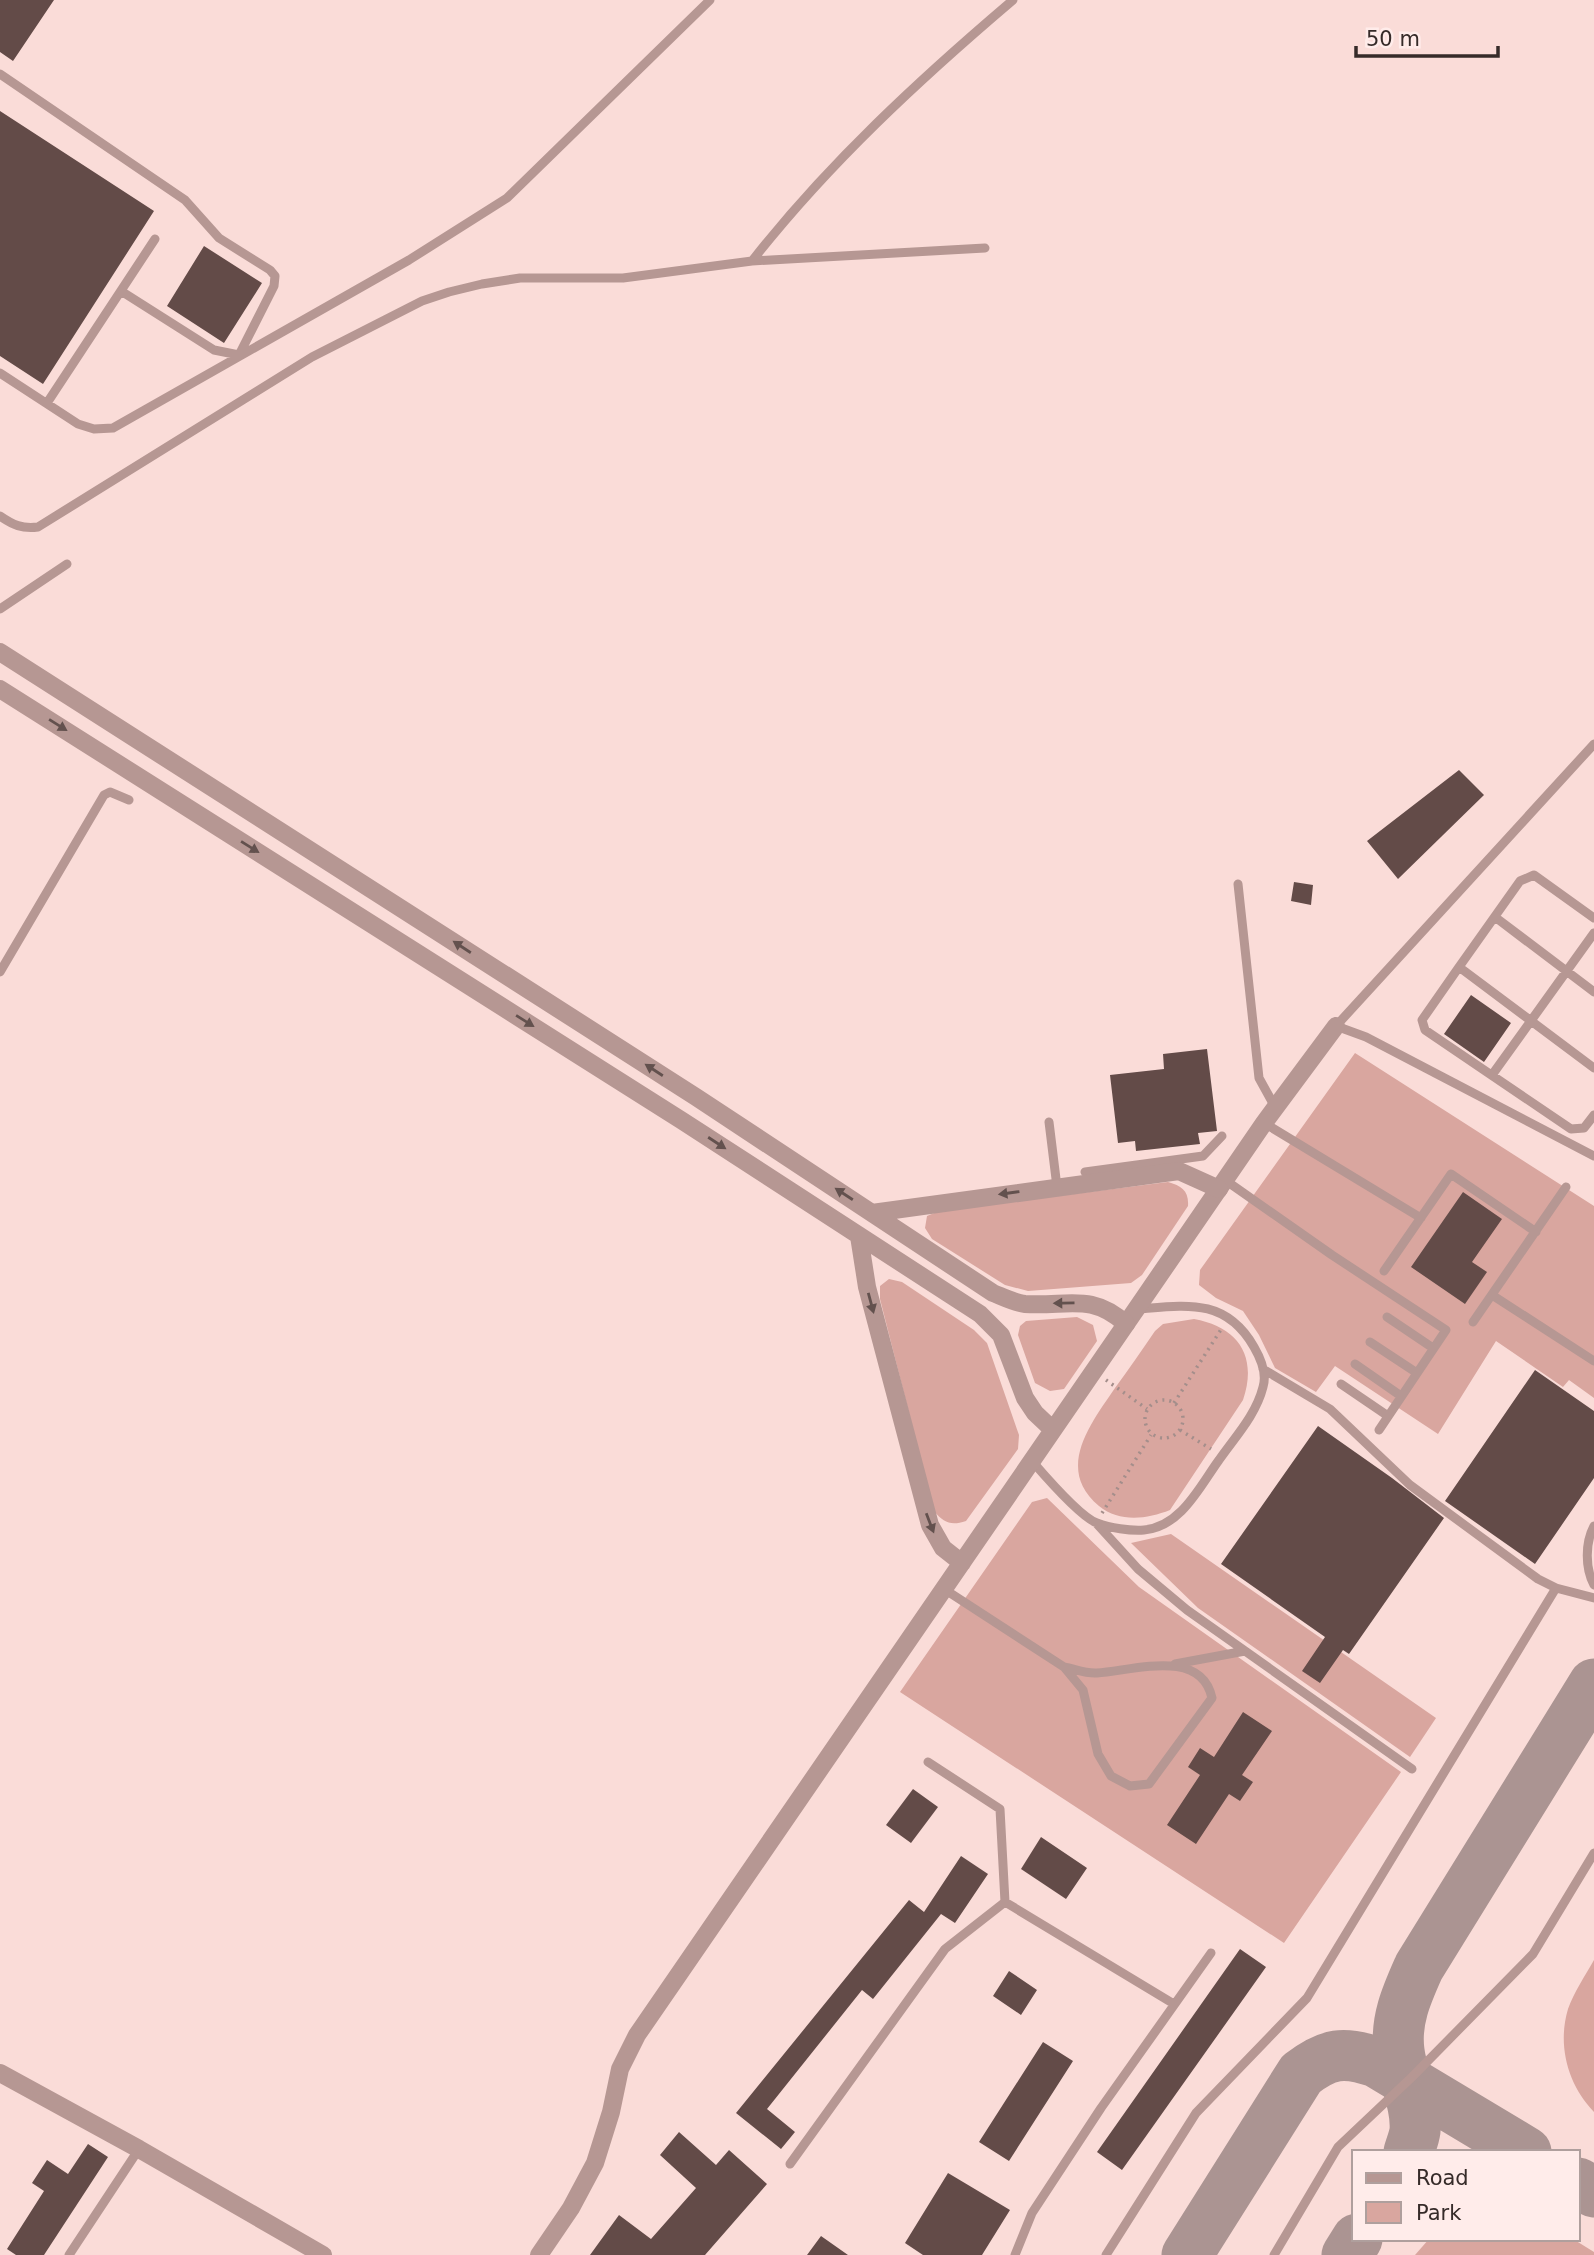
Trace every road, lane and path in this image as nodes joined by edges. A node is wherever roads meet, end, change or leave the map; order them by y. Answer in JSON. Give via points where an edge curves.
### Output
{"nodes":[{"id":1,"x":710,"y":0,"type":"edge"},
{"id":2,"x":1013,"y":0,"type":"edge"},
{"id":3,"x":0,"y":74,"type":"edge"},
{"id":4,"x":155,"y":239,"type":"dead end"},
{"id":5,"x":985,"y":248,"type":"dead end"},
{"id":6,"x":752,"y":261,"type":"junction"},
{"id":7,"x":121,"y":291,"type":"junction"},
{"id":8,"x":239,"y":355,"type":"junction"},
{"id":9,"x":0,"y":373,"type":"edge"},
{"id":10,"x":47,"y":403,"type":"junction"},
{"id":11,"x":0,"y":516,"type":"edge"},
{"id":12,"x":67,"y":564,"type":"dead end"},
{"id":13,"x":0,"y":609,"type":"edge"},
{"id":14,"x":0,"y":652,"type":"edge"},
{"id":15,"x":0,"y":689,"type":"edge"},
{"id":16,"x":1594,"y":744,"type":"edge"},
{"id":17,"x":129,"y":800,"type":"dead end"},
{"id":18,"x":1238,"y":884,"type":"dead end"},
{"id":19,"x":1495,"y":916,"type":"junction"},
{"id":20,"x":1594,"y":918,"type":"edge"},
{"id":21,"x":1594,"y":933,"type":"edge"},
{"id":22,"x":1459,"y":967,"type":"junction"},
{"id":23,"x":0,"y":972,"type":"edge"},
{"id":24,"x":1567,"y":972,"type":"junction"},
{"id":25,"x":1594,"y":992,"type":"edge"},
{"id":26,"x":1532,"y":1022,"type":"junction"},
{"id":27,"x":1336,"y":1026,"type":"junction"},
{"id":28,"x":1594,"y":1068,"type":"edge"},
{"id":29,"x":1492,"y":1075,"type":"junction"},
{"id":30,"x":1275,"y":1107,"type":"junction"},
{"id":31,"x":1594,"y":1115,"type":"edge"},
{"id":32,"x":1049,"y":1122,"type":"dead end"},
{"id":33,"x":1264,"y":1123,"type":"junction"},
{"id":34,"x":1222,"y":1136,"type":"dead end"},
{"id":35,"x":1594,"y":1156,"type":"edge"},
{"id":36,"x":1084,"y":1172,"type":"dead end"},
{"id":37,"x":1222,"y":1184,"type":"junction"},
{"id":38,"x":1057,"y":1187,"type":"junction"},
{"id":39,"x":1566,"y":1187,"type":"dead end"},
{"id":40,"x":872,"y":1213,"type":"junction"},
{"id":41,"x":1421,"y":1218,"type":"junction"},
{"id":42,"x":1536,"y":1232,"type":"junction"},
{"id":43,"x":859,"y":1236,"type":"junction"},
{"id":44,"x":1384,"y":1271,"type":"dead end"},
{"id":45,"x":1492,"y":1295,"type":"junction"},
{"id":46,"x":1132,"y":1316,"type":"junction"},
{"id":47,"x":1230,"y":1317,"type":"junction"},
{"id":48,"x":1387,"y":1317,"type":"dead end"},
{"id":49,"x":1473,"y":1322,"type":"dead end"},
{"id":50,"x":1370,"y":1342,"type":"dead end"},
{"id":51,"x":1433,"y":1348,"type":"junction"},
{"id":52,"x":1594,"y":1361,"type":"edge"},
{"id":53,"x":1355,"y":1364,"type":"dead end"},
{"id":54,"x":1263,"y":1369,"type":"junction"},
{"id":55,"x":1094,"y":1371,"type":"junction"},
{"id":56,"x":1417,"y":1373,"type":"junction"},
{"id":57,"x":1341,"y":1384,"type":"dead end"},
{"id":58,"x":1401,"y":1396,"type":"junction"},
{"id":59,"x":1174,"y":1403,"type":"junction"},
{"id":60,"x":1147,"y":1409,"type":"junction"},
{"id":61,"x":1388,"y":1416,"type":"junction"},
{"id":62,"x":1053,"y":1430,"type":"junction"},
{"id":63,"x":1180,"y":1430,"type":"junction"},
{"id":64,"x":1379,"y":1430,"type":"dead end"},
{"id":65,"x":1151,"y":1435,"type":"junction"},
{"id":66,"x":1222,"y":1456,"type":"junction"},
{"id":67,"x":1032,"y":1461,"type":"junction"},
{"id":68,"x":1095,"y":1523,"type":"junction"},
{"id":69,"x":1594,"y":1526,"type":"edge"},
{"id":70,"x":962,"y":1563,"type":"junction"},
{"id":71,"x":1594,"y":1585,"type":"edge"},
{"id":72,"x":1556,"y":1588,"type":"junction"},
{"id":73,"x":944,"y":1589,"type":"junction"},
{"id":74,"x":1594,"y":1598,"type":"edge"},
{"id":75,"x":1245,"y":1651,"type":"junction"},
{"id":76,"x":1174,"y":1665,"type":"junction"},
{"id":77,"x":1065,"y":1667,"type":"junction"},
{"id":78,"x":928,"y":1762,"type":"dead end"},
{"id":79,"x":1412,"y":1769,"type":"dead end"},
{"id":80,"x":1594,"y":1853,"type":"edge"},
{"id":81,"x":1005,"y":1902,"type":"junction"},
{"id":82,"x":1211,"y":1953,"type":"dead end"},
{"id":83,"x":1174,"y":2004,"type":"junction"},
{"id":84,"x":0,"y":2073,"type":"edge"},
{"id":85,"x":139,"y":2149,"type":"junction"},
{"id":86,"x":790,"y":2164,"type":"dead end"},
{"id":87,"x":69,"y":2255,"type":"edge"},
{"id":88,"x":323,"y":2255,"type":"edge"},
{"id":89,"x":539,"y":2255,"type":"edge"},
{"id":90,"x":1015,"y":2255,"type":"edge"},
{"id":91,"x":1107,"y":2255,"type":"edge"},
{"id":92,"x":1274,"y":2255,"type":"edge"}],
"edges":[{"from":1,"to":8,"type":"lane","via":[[507,198],[409,261]]},
{"from":2,"to":6,"type":"lane","via":[[895,106],[783,221]]},
{"from":3,"to":8,"type":"lane","via":[[185,200],[219,238],[270,270],[274,286]]},
{"from":4,"to":7,"type":"lane"},
{"from":5,"to":6,"type":"lane"},
{"from":6,"to":11,"type":"lane","via":[[623,278],[520,278],[422,301],[312,357],[38,527],[25,529]]},
{"from":7,"to":8,"type":"lane","via":[[214,350]]},
{"from":7,"to":10,"type":"lane"},
{"from":8,"to":10,"type":"lane","via":[[113,428],[78,424]]},
{"from":9,"to":10,"type":"lane"},
{"from":12,"to":13,"type":"lane"},
{"from":40,"to":14,"type":"street","one_way":true},
{"from":15,"to":43,"type":"street","one_way":true},
{"from":16,"to":27,"type":"lane"},
{"from":17,"to":23,"type":"lane","via":[[110,792],[104,795]]},
{"from":18,"to":30,"type":"lane","via":[[1259,1078]]},
{"from":19,"to":20,"type":"lane","via":[[1520,881],[1534,875]]},
{"from":19,"to":22,"type":"lane"},
{"from":19,"to":24,"type":"lane"},
{"from":21,"to":24,"type":"lane"},
{"from":22,"to":26,"type":"lane"},
{"from":22,"to":29,"type":"lane","via":[[1422,1020],[1425,1030]]},
{"from":24,"to":25,"type":"lane"},
{"from":24,"to":26,"type":"lane"},
{"from":26,"to":28,"type":"lane"},
{"from":26,"to":29,"type":"lane"},
{"from":27,"to":30,"type":"street"},
{"from":27,"to":35,"type":"lane","via":[[1366,1037]]},
{"from":29,"to":31,"type":"lane","via":[[1571,1129],[1584,1128]]},
{"from":30,"to":33,"type":"street"},
{"from":32,"to":38,"type":"lane"},
{"from":33,"to":37,"type":"street"},
{"from":33,"to":41,"type":"lane"},
{"from":34,"to":36,"type":"lane","via":[[1203,1156]]},
{"from":37,"to":38,"type":"street","via":[[1179,1171]]},
{"from":37,"to":46,"type":"street"},
{"from":37,"to":51,"type":"lane","via":[[1446,1330]]},
{"from":38,"to":40,"type":"street","one_way":true},
{"from":39,"to":42,"type":"lane"},
{"from":46,"to":40,"type":"street","one_way":true,"via":[[1089,1303],[1022,1304],[993,1293]]},
{"from":41,"to":42,"type":"lane","via":[[1451,1174]]},
{"from":41,"to":44,"type":"lane"},
{"from":42,"to":45,"type":"lane"},
{"from":43,"to":62,"type":"street","via":[[980,1314],[1001,1335],[1030,1406]]},
{"from":43,"to":70,"type":"street","one_way":true,"via":[[867,1287],[930,1525],[943,1548]]},
{"from":45,"to":49,"type":"lane"},
{"from":45,"to":52,"type":"lane"},
{"from":46,"to":47,"type":"lane","via":[[1176,1306],[1205,1308]]},
{"from":46,"to":55,"type":"street"},
{"from":47,"to":54,"type":"lane","via":[[1245,1331]]},
{"from":47,"to":59,"type":"path"},
{"from":48,"to":51,"type":"lane"},
{"from":50,"to":56,"type":"lane"},
{"from":51,"to":56,"type":"lane"},
{"from":53,"to":58,"type":"lane"},
{"from":54,"to":66,"type":"lane","via":[[1264,1385],[1254,1410]]},
{"from":54,"to":72,"type":"lane","via":[[1330,1409],[1410,1486]]},
{"from":55,"to":60,"type":"path"},
{"from":55,"to":62,"type":"street"},
{"from":56,"to":58,"type":"lane"},
{"from":57,"to":61,"type":"lane"},
{"from":58,"to":61,"type":"lane"},
{"from":59,"to":60,"type":"path","via":[[1163,1400]]},
{"from":59,"to":63,"type":"path","via":[[1183,1418]]},
{"from":60,"to":65,"type":"path","via":[[1144,1422]]},
{"from":61,"to":64,"type":"lane"},
{"from":62,"to":67,"type":"street"},
{"from":63,"to":65,"type":"path","via":[[1169,1437]]},
{"from":63,"to":66,"type":"path"},
{"from":65,"to":68,"type":"path"},
{"from":66,"to":68,"type":"lane","via":[[1185,1508],[1165,1525],[1145,1530]]},
{"from":67,"to":68,"type":"lane"},
{"from":67,"to":70,"type":"street"},
{"from":68,"to":75,"type":"lane","via":[[1138,1569],[1187,1611]]},
{"from":69,"to":71,"type":"lane","via":[[1587,1560]]},
{"from":70,"to":73,"type":"street"},
{"from":72,"to":74,"type":"lane"},
{"from":72,"to":91,"type":"lane","via":[[1307,1998],[1196,2113]]},
{"from":73,"to":77,"type":"lane"},
{"from":73,"to":89,"type":"street","via":[[637,2035],[620,2069],[595,2163]]},
{"from":75,"to":76,"type":"lane"},
{"from":75,"to":79,"type":"lane"},
{"from":76,"to":77,"type":"lane","via":[[1094,1674]]},
{"from":76,"to":77,"type":"lane","via":[[1195,1673],[1212,1698],[1149,1784],[1130,1786],[1111,1776],[1098,1754],[1083,1690]]},
{"from":78,"to":81,"type":"lane","via":[[1000,1810]]},
{"from":80,"to":92,"type":"lane","via":[[1533,1954],[1338,2147]]},
{"from":81,"to":83,"type":"lane"},
{"from":81,"to":86,"type":"lane","via":[[945,1949]]},
{"from":82,"to":83,"type":"lane"},
{"from":83,"to":90,"type":"lane","via":[[1032,2213]]},
{"from":84,"to":85,"type":"street"},
{"from":85,"to":87,"type":"lane"},
{"from":85,"to":88,"type":"street"}]}
